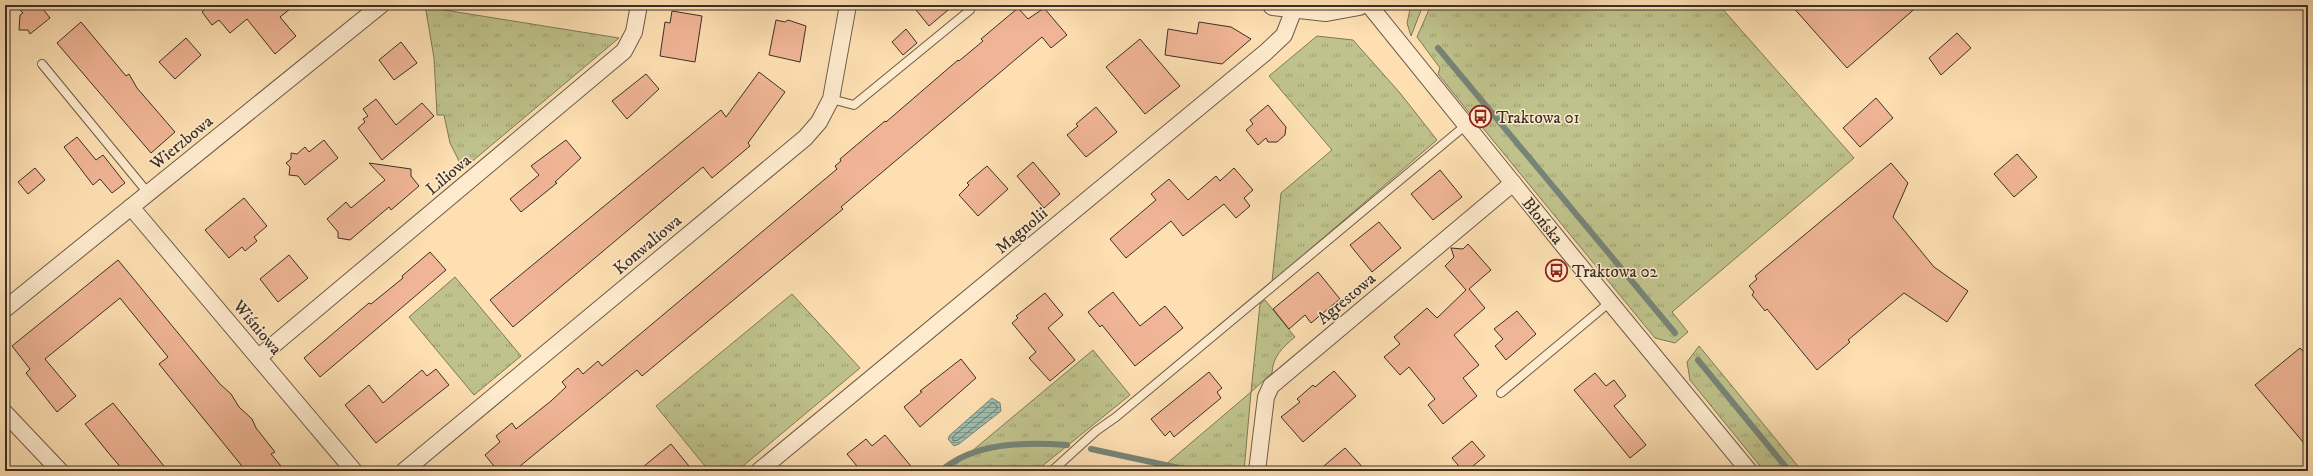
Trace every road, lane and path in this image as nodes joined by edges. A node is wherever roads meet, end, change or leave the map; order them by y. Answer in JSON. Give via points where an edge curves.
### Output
{"nodes":[{"id":1,"x":381,"y":5,"type":"edge"},
{"id":2,"x":639,"y":5,"type":"edge"},
{"id":3,"x":848,"y":5,"type":"edge"},
{"id":4,"x":1273,"y":5,"type":"edge"},
{"id":5,"x":1359,"y":5,"type":"edge"},
{"id":6,"x":1369,"y":5,"type":"edge"},
{"id":7,"x":1294,"y":9,"type":"junction"},
{"id":8,"x":970,"y":10,"type":"dead end"},
{"id":9,"x":42,"y":64,"type":"dead end"},
{"id":10,"x":831,"y":99,"type":"junction"},
{"id":11,"x":1466,"y":125,"type":"junction"},
{"id":12,"x":1513,"y":182,"type":"junction"},
{"id":13,"x":148,"y":193,"type":"junction"},
{"id":14,"x":131,"y":207,"type":"junction"},
{"id":15,"x":1610,"y":302,"type":"junction"},
{"id":16,"x":5,"y":309,"type":"edge"},
{"id":17,"x":259,"y":357,"type":"junction"},
{"id":18,"x":1500,"y":393,"type":"dead end"},
{"id":19,"x":5,"y":413,"type":"edge"},
{"id":20,"x":60,"y":471,"type":"edge"},
{"id":21,"x":354,"y":471,"type":"edge"},
{"id":22,"x":404,"y":471,"type":"edge"},
{"id":23,"x":759,"y":471,"type":"edge"},
{"id":24,"x":1052,"y":471,"type":"edge"},
{"id":25,"x":1257,"y":471,"type":"edge"},
{"id":26,"x":1749,"y":471,"type":"edge"}],
"edges":[{"from":1,"to":13,"type":"street","name":"Wierzbowa"},
{"from":2,"to":17,"type":"street","name":"Liliowa","via":[[634,32],[624,51]]},
{"from":3,"to":10,"type":"street","name":"Konwaliowa"},
{"from":4,"to":7,"type":"street"},
{"from":5,"to":7,"type":"street","via":[[1326,11]]},
{"from":6,"to":11,"type":"street","name":"Błońska"},
{"from":7,"to":23,"type":"street","name":"Magnolii","via":[[1284,35],[1266,52]]},
{"from":8,"to":10,"type":"lane","via":[[854,106]]},
{"from":9,"to":13,"type":"lane"},
{"from":10,"to":22,"type":"street","name":"Konwaliowa","via":[[819,122],[805,138]]},
{"from":11,"to":12,"type":"street","name":"Błońska"},
{"from":11,"to":24,"type":"lane","via":[[1096,431]]},
{"from":12,"to":15,"type":"street","name":"Błońska"},
{"from":12,"to":25,"type":"street","name":"Agrestowa","via":[[1271,386],[1266,397]]},
{"from":13,"to":14,"type":"street","name":"Wierzbowa"},
{"from":14,"to":16,"type":"street","name":"Wierzbowa"},
{"from":14,"to":17,"type":"street","name":"Wiśniowa"},
{"from":15,"to":18,"type":"lane"},
{"from":15,"to":26,"type":"street","name":"Błońska"},
{"from":17,"to":21,"type":"street","name":"Wiśniowa"},
{"from":19,"to":20,"type":"street"}]}
